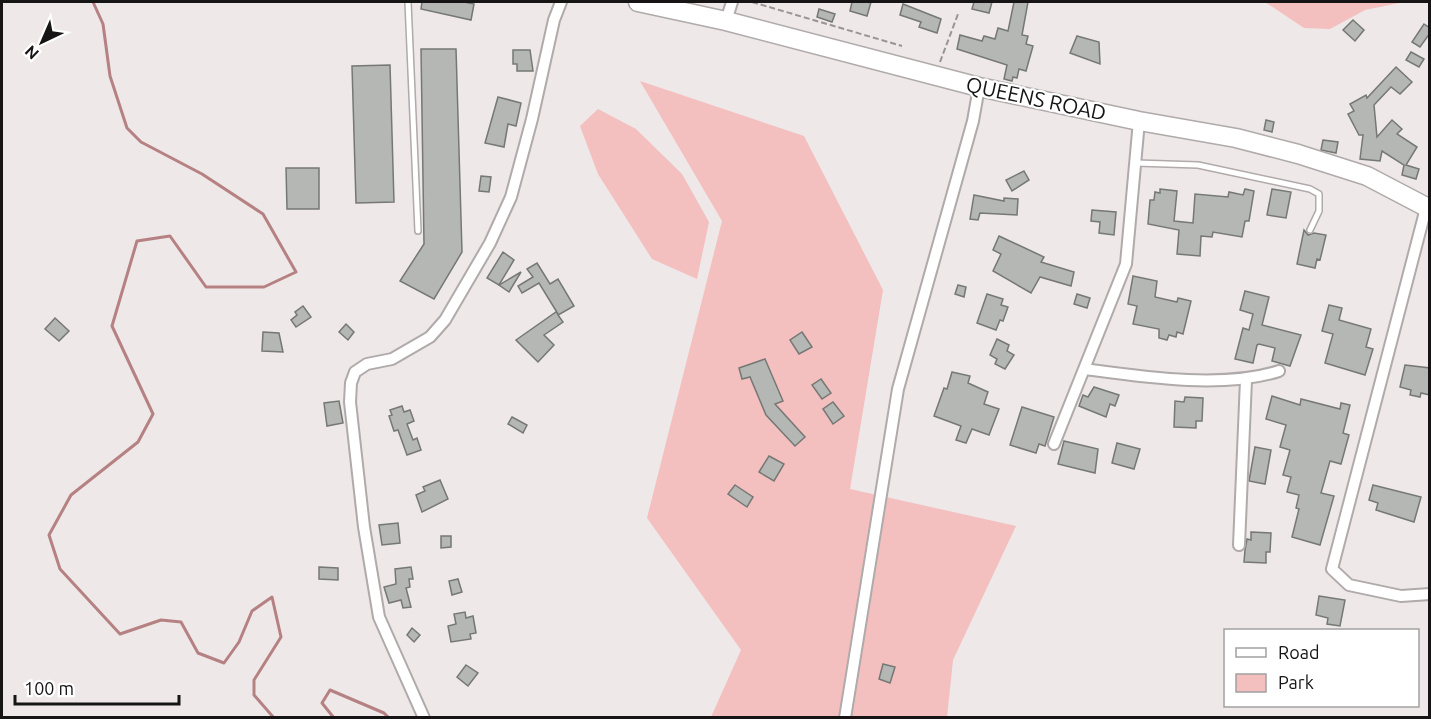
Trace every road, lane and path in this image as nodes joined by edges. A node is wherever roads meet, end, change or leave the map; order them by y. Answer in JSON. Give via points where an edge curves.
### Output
{"nodes":[{"id":1,"x":408,"y":2,"type":"edge"},
{"id":2,"x":561,"y":2,"type":"edge"},
{"id":3,"x":638,"y":2,"type":"edge"},
{"id":4,"x":732,"y":2,"type":"edge"},
{"id":5,"x":752,"y":2,"type":"edge"},
{"id":6,"x":958,"y":14,"type":"dead end"},
{"id":7,"x":726,"y":21,"type":"junction"},
{"id":8,"x":902,"y":46,"type":"dead end"},
{"id":9,"x":935,"y":77,"type":"junction"},
{"id":10,"x":980,"y":87,"type":"junction"},
{"id":11,"x":1139,"y":121,"type":"junction"},
{"id":12,"x":1136,"y":163,"type":"junction"},
{"id":13,"x":1428,"y":208,"type":"edge"},
{"id":14,"x":1310,"y":230,"type":"dead end"},
{"id":15,"x":418,"y":231,"type":"dead end"},
{"id":16,"x":1085,"y":369,"type":"junction"},
{"id":17,"x":1279,"y":371,"type":"dead end"},
{"id":18,"x":1246,"y":380,"type":"junction"},
{"id":19,"x":1054,"y":444,"type":"dead end"},
{"id":20,"x":1239,"y":545,"type":"dead end"},
{"id":21,"x":1430,"y":594,"type":"edge"},
{"id":22,"x":424,"y":717,"type":"edge"},
{"id":23,"x":845,"y":717,"type":"edge"}],
"edges":[{"from":1,"to":15,"type":"lane"},
{"from":2,"to":22,"type":"street","via":[[511,197],[490,243],[445,320],[430,337],[393,359],[367,364],[355,372],[351,383],[364,527],[379,617]]},
{"from":3,"to":7,"type":"highway","name":"QUEENS ROAD"},
{"from":4,"to":7,"type":"street"},
{"from":5,"to":8,"type":"path"},
{"from":6,"to":9,"type":"path"},
{"from":7,"to":9,"type":"highway","name":"QUEENS ROAD"},
{"from":9,"to":10,"type":"highway","name":"QUEENS ROAD"},
{"from":10,"to":11,"type":"highway","name":"QUEENS ROAD"},
{"from":10,"to":23,"type":"street","via":[[898,389]]},
{"from":11,"to":12,"type":"street"},
{"from":11,"to":13,"type":"highway","name":"QUEENS ROAD","via":[[1236,138],[1298,154],[1367,176]]},
{"from":12,"to":14,"type":"lane","via":[[1198,165],[1310,189],[1319,194],[1319,211]]},
{"from":12,"to":16,"type":"street","via":[[1126,264]]},
{"from":13,"to":21,"type":"street","via":[[1332,569],[1349,585],[1401,596]]},
{"from":16,"to":18,"type":"street","via":[[1144,377]]},
{"from":16,"to":19,"type":"street"},
{"from":17,"to":18,"type":"street"},
{"from":18,"to":20,"type":"street"}]}
